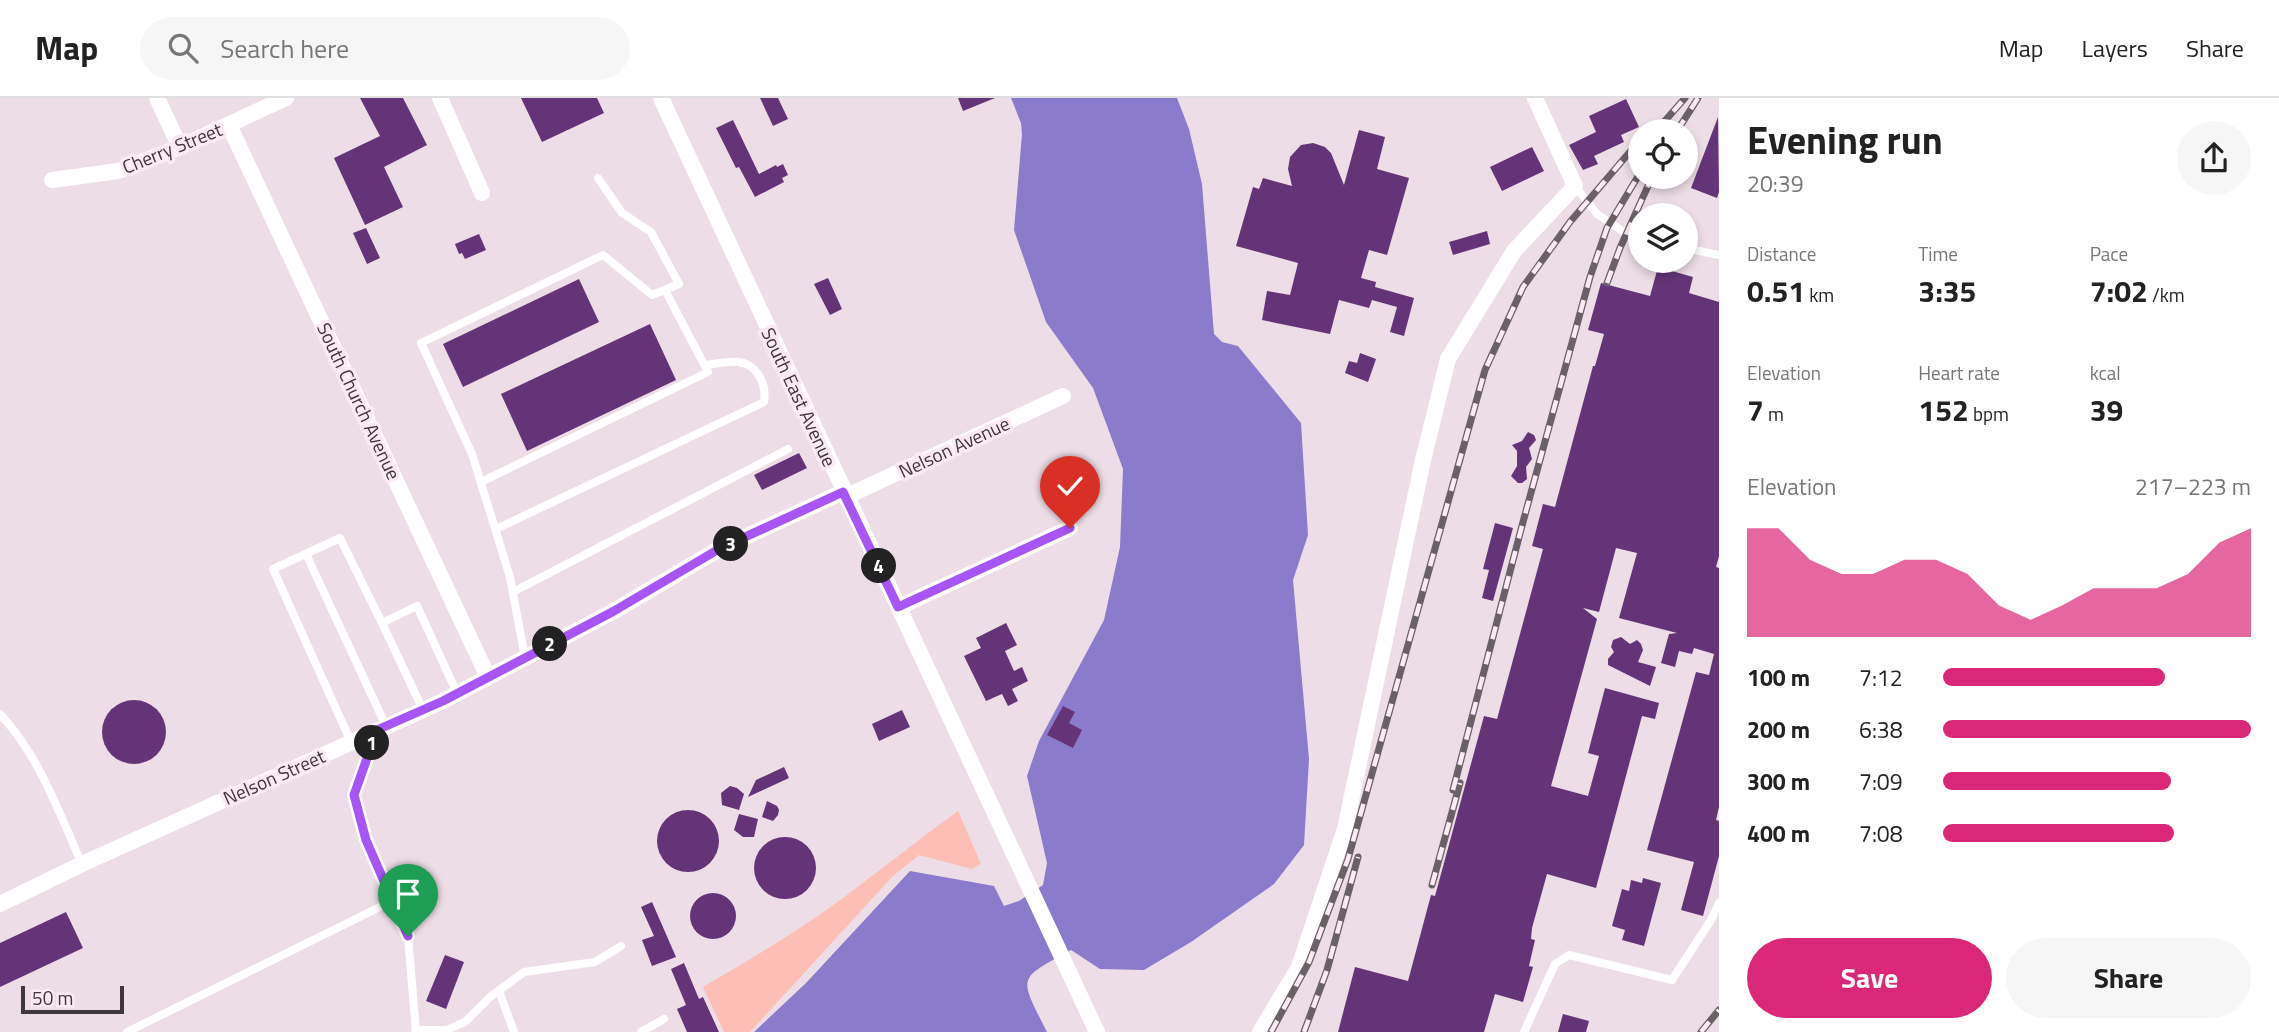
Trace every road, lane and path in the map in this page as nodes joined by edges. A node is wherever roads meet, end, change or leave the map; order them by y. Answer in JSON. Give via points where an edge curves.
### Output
{"nodes":[{"id":1,"x":157,"y":98,"type":"edge"},
{"id":2,"x":286,"y":98,"type":"edge"},
{"id":3,"x":440,"y":98,"type":"edge"},
{"id":4,"x":661,"y":98,"type":"edge"},
{"id":5,"x":1535,"y":98,"type":"edge"},
{"id":6,"x":229,"y":125,"type":"junction"},
{"id":7,"x":180,"y":147,"type":"junction"},
{"id":8,"x":598,"y":178,"type":"dead end"},
{"id":9,"x":52,"y":180,"type":"dead end"},
{"id":10,"x":1576,"y":186,"type":"junction"},
{"id":11,"x":482,"y":193,"type":"dead end"},
{"id":12,"x":1628,"y":234,"type":"edge"},
{"id":13,"x":1698,"y":251,"type":"edge"},
{"id":14,"x":1719,"y":256,"type":"edge"},
{"id":15,"x":665,"y":290,"type":"junction"},
{"id":16,"x":705,"y":365,"type":"junction"},
{"id":17,"x":1063,"y":396,"type":"dead end"},
{"id":18,"x":788,"y":449,"type":"dead end"},
{"id":19,"x":481,"y":482,"type":"junction"},
{"id":20,"x":844,"y":494,"type":"junction"},
{"id":21,"x":1070,"y":528,"type":"dead end"},
{"id":22,"x":496,"y":529,"type":"junction"},
{"id":23,"x":306,"y":554,"type":"junction"},
{"id":24,"x":513,"y":592,"type":"junction"},
{"id":25,"x":898,"y":607,"type":"junction"},
{"id":26,"x":382,"y":623,"type":"junction"},
{"id":27,"x":525,"y":658,"type":"junction"},
{"id":28,"x":488,"y":677,"type":"junction"},
{"id":29,"x":457,"y":693,"type":"junction"},
{"id":30,"x":423,"y":710,"type":"junction"},
{"id":31,"x":0,"y":714,"type":"edge"},
{"id":32,"x":382,"y":728,"type":"junction"},
{"id":33,"x":351,"y":742,"type":"junction"},
{"id":34,"x":82,"y":864,"type":"junction"},
{"id":35,"x":393,"y":901,"type":"junction"},
{"id":36,"x":1719,"y":903,"type":"edge"},
{"id":37,"x":0,"y":904,"type":"edge"},
{"id":38,"x":621,"y":946,"type":"dead end"},
{"id":39,"x":499,"y":991,"type":"junction"},
{"id":40,"x":664,"y":1019,"type":"dead end"},
{"id":41,"x":416,"y":1031,"type":"edge"},
{"id":42,"x":127,"y":1032,"type":"edge"},
{"id":43,"x":514,"y":1032,"type":"edge"},
{"id":44,"x":641,"y":1032,"type":"edge"},
{"id":45,"x":1097,"y":1032,"type":"edge"},
{"id":46,"x":1260,"y":1032,"type":"edge"},
{"id":47,"x":1524,"y":1032,"type":"edge"}],
"edges":[{"from":1,"to":7,"type":"street"},
{"from":2,"to":6,"type":"street","name":"Cherry Street"},
{"from":3,"to":11,"type":"street"},
{"from":4,"to":20,"type":"street","name":"South East Avenue"},
{"from":5,"to":10,"type":"street"},
{"from":6,"to":7,"type":"street","name":"Cherry Street"},
{"from":6,"to":28,"type":"street","name":"South Church Avenue"},
{"from":7,"to":9,"type":"street","name":"Cherry Street","via":[[118,171]]},
{"from":8,"to":15,"type":"lane","via":[[622,213],[652,232],[679,284]]},
{"from":10,"to":12,"type":"lane","via":[[1597,214]]},
{"from":10,"to":46,"type":"street","via":[[1514,251],[1448,359],[1345,829],[1298,967]]},
{"from":13,"to":14,"type":"lane"},
{"from":15,"to":16,"type":"lane"},
{"from":15,"to":19,"type":"lane","via":[[652,295],[603,255],[421,343]]},
{"from":16,"to":19,"type":"lane","via":[[708,372]]},
{"from":16,"to":22,"type":"lane","via":[[743,361],[752,365],[762,380],[764,402]]},
{"from":17,"to":20,"type":"street","name":"Nelson Avenue"},
{"from":18,"to":24,"type":"lane"},
{"from":19,"to":22,"type":"lane"},
{"from":20,"to":25,"type":"street","name":"South East Avenue"},
{"from":20,"to":27,"type":"street","name":"Nelson Street","via":[[719,549]]},
{"from":21,"to":25,"type":"street"},
{"from":22,"to":24,"type":"lane"},
{"from":23,"to":26,"type":"lane","via":[[340,538]]},
{"from":23,"to":32,"type":"lane"},
{"from":23,"to":33,"type":"lane","via":[[273,569]]},
{"from":24,"to":27,"type":"lane"},
{"from":25,"to":45,"type":"street","name":"South East Avenue"},
{"from":26,"to":29,"type":"lane","via":[[417,606]]},
{"from":26,"to":30,"type":"lane"},
{"from":27,"to":28,"type":"street","name":"Nelson Street"},
{"from":28,"to":29,"type":"street","name":"Nelson Street"},
{"from":29,"to":30,"type":"street","name":"Nelson Street"},
{"from":30,"to":32,"type":"street","name":"Nelson Street"},
{"from":31,"to":34,"type":"lane","via":[[17,732],[50,792]]},
{"from":32,"to":33,"type":"street","name":"Nelson Street"},
{"from":32,"to":35,"type":"lane","via":[[354,795],[366,840]]},
{"from":33,"to":34,"type":"street","name":"Nelson Street"},
{"from":34,"to":37,"type":"street","name":"Nelson Street"},
{"from":35,"to":41,"type":"lane","via":[[408,936]]},
{"from":35,"to":42,"type":"lane"},
{"from":36,"to":47,"type":"lane","via":[[1672,981],[1569,955],[1555,964]]},
{"from":38,"to":39,"type":"lane","via":[[595,962],[524,972]]},
{"from":39,"to":41,"type":"lane","via":[[465,1022],[447,1030]]},
{"from":39,"to":43,"type":"lane"},
{"from":40,"to":44,"type":"lane"}]}
